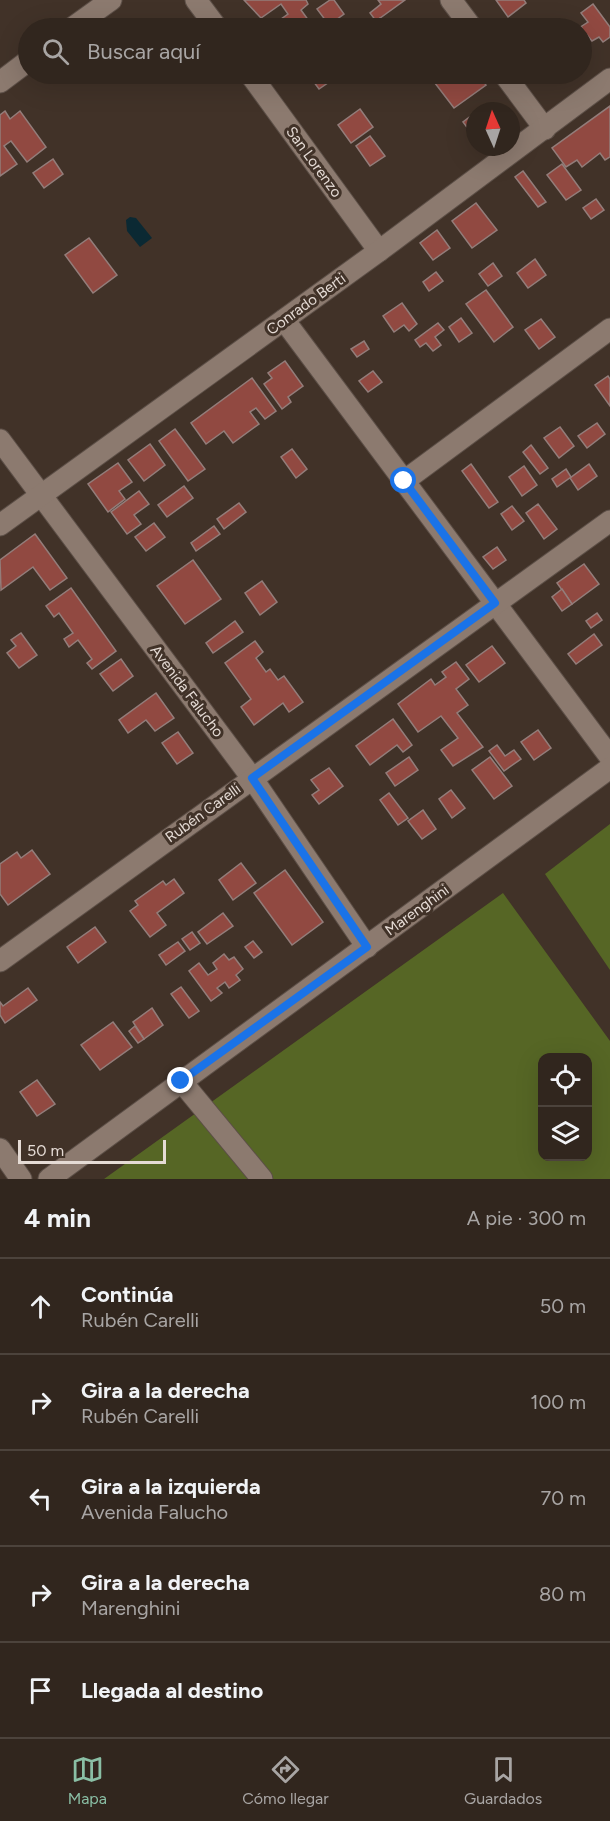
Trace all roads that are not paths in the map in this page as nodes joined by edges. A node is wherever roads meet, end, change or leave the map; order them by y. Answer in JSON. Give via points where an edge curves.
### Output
{"nodes":[{"id":1,"x":111,"y":0,"type":"edge"},
{"id":2,"x":196,"y":0,"type":"edge"},
{"id":3,"x":451,"y":0,"type":"edge"},
{"id":4,"x":86,"y":18,"type":"edge"},
{"id":5,"x":210,"y":18,"type":"edge"},
{"id":6,"x":464,"y":18,"type":"edge"},
{"id":7,"x":18,"y":68,"type":"edge"},
{"id":8,"x":610,"y":79,"type":"edge"},
{"id":9,"x":0,"y":82,"type":"edge"},
{"id":10,"x":257,"y":84,"type":"edge"},
{"id":11,"x":511,"y":84,"type":"edge"},
{"id":12,"x":545,"y":129,"type":"junction"},
{"id":13,"x":379,"y":251,"type":"junction"},
{"id":14,"x":284,"y":320,"type":"junction"},
{"id":15,"x":610,"y":328,"type":"edge"},
{"id":16,"x":0,"y":440,"type":"edge"},
{"id":17,"x":404,"y":481,"type":"junction"},
{"id":18,"x":41,"y":496,"type":"junction"},
{"id":19,"x":610,"y":521,"type":"edge"},
{"id":20,"x":0,"y":525,"type":"edge"},
{"id":21,"x":495,"y":603,"type":"junction"},
{"id":22,"x":610,"y":757,"type":"edge"},
{"id":23,"x":610,"y":768,"type":"edge"},
{"id":24,"x":252,"y":778,"type":"junction"},
{"id":25,"x":367,"y":947,"type":"junction"},
{"id":26,"x":0,"y":961,"type":"edge"},
{"id":27,"x":181,"y":1081,"type":"junction"},
{"id":28,"x":0,"y":1149,"type":"edge"},
{"id":29,"x":21,"y":1179,"type":"edge"},
{"id":30,"x":49,"y":1179,"type":"edge"},
{"id":31,"x":262,"y":1179,"type":"edge"}],
"edges":[{"from":1,"to":4,"type":"street"},
{"from":2,"to":5,"type":"street"},
{"from":3,"to":6,"type":"street"},
{"from":7,"to":9,"type":"street"},
{"from":8,"to":12,"type":"street","name":"Conrado Berti"},
{"from":10,"to":13,"type":"street","name":"San Lorenzo"},
{"from":11,"to":12,"type":"street"},
{"from":12,"to":13,"type":"street","name":"Conrado Berti"},
{"from":13,"to":14,"type":"street","name":"Conrado Berti"},
{"from":14,"to":17,"type":"street"},
{"from":14,"to":18,"type":"street","name":"Conrado Berti"},
{"from":15,"to":17,"type":"street"},
{"from":16,"to":18,"type":"street","name":"Avenida Falucho"},
{"from":17,"to":21,"type":"street"},
{"from":18,"to":20,"type":"street","name":"Conrado Berti"},
{"from":18,"to":24,"type":"street","name":"Avenida Falucho"},
{"from":19,"to":21,"type":"street","name":"Rubén Carelli"},
{"from":21,"to":22,"type":"street"},
{"from":21,"to":24,"type":"street","name":"Rubén Carelli"},
{"from":23,"to":25,"type":"street","name":"Marenghini"},
{"from":24,"to":25,"type":"street","name":"Avenida Falucho"},
{"from":24,"to":26,"type":"street","name":"Rubén Carelli"},
{"from":25,"to":27,"type":"street","name":"Marenghini"},
{"from":27,"to":30,"type":"street","name":"Marenghini"},
{"from":27,"to":31,"type":"street"},
{"from":28,"to":29,"type":"street"}]}
